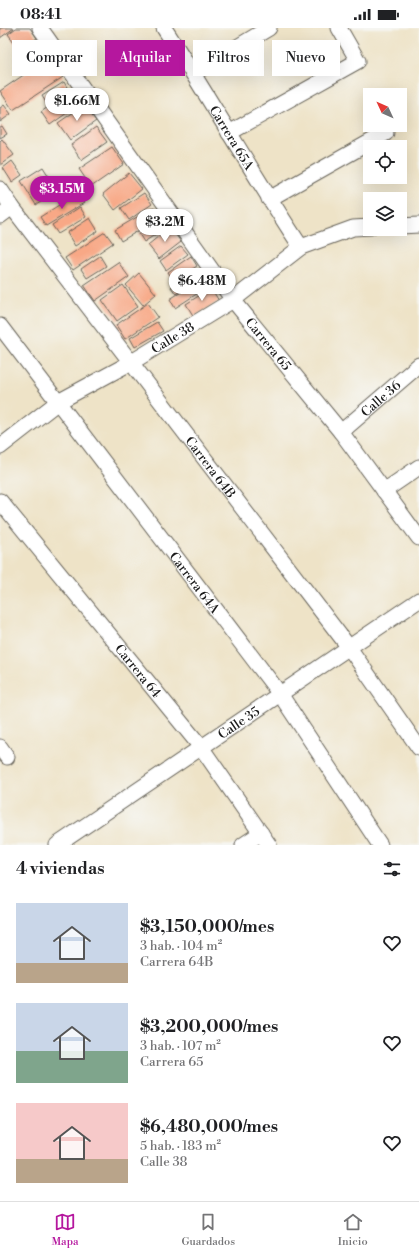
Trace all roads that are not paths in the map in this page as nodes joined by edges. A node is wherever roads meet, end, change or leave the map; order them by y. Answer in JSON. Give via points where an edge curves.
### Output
{"nodes":[{"id":1,"x":40,"y":28,"type":"edge"},
{"id":2,"x":164,"y":28,"type":"edge"},
{"id":3,"x":269,"y":28,"type":"edge"},
{"id":4,"x":339,"y":28,"type":"edge"},
{"id":5,"x":247,"y":34,"type":"edge"},
{"id":6,"x":239,"y":40,"type":"edge"},
{"id":7,"x":193,"y":72,"type":"edge"},
{"id":8,"x":196,"y":76,"type":"edge"},
{"id":9,"x":229,"y":133,"type":"junction"},
{"id":10,"x":386,"y":133,"type":"dead end"},
{"id":11,"x":0,"y":189,"type":"edge"},
{"id":12,"x":269,"y":200,"type":"junction"},
{"id":13,"x":12,"y":207,"type":"junction"},
{"id":14,"x":0,"y":216,"type":"edge"},
{"id":15,"x":419,"y":225,"type":"edge"},
{"id":16,"x":407,"y":226,"type":"edge"},
{"id":17,"x":363,"y":227,"type":"edge"},
{"id":18,"x":301,"y":246,"type":"junction"},
{"id":19,"x":233,"y":300,"type":"junction"},
{"id":20,"x":0,"y":326,"type":"edge"},
{"id":21,"x":132,"y":362,"type":"junction"},
{"id":22,"x":419,"y":365,"type":"edge"},
{"id":23,"x":58,"y":402,"type":"junction"},
{"id":24,"x":341,"y":432,"type":"junction"},
{"id":25,"x":0,"y":447,"type":"edge"},
{"id":26,"x":419,"y":468,"type":"edge"},
{"id":27,"x":384,"y":492,"type":"junction"},
{"id":28,"x":0,"y":501,"type":"edge"},
{"id":29,"x":419,"y":538,"type":"edge"},
{"id":30,"x":419,"y":600,"type":"edge"},
{"id":31,"x":348,"y":646,"type":"junction"},
{"id":32,"x":280,"y":694,"type":"junction"},
{"id":33,"x":201,"y":747,"type":"junction"},
{"id":34,"x":419,"y":748,"type":"edge"},
{"id":35,"x":265,"y":839,"type":"edge"},
{"id":36,"x":58,"y":845,"type":"edge"},
{"id":37,"x":243,"y":845,"type":"edge"},
{"id":38,"x":380,"y":845,"type":"edge"}],
"edges":[{"from":1,"to":19,"type":"street","name":"Carrera 65"},
{"from":2,"to":7,"type":"street","name":"Carrera 65A"},
{"from":3,"to":5,"type":"street"},
{"from":4,"to":9,"type":"street","via":[[358,61]]},
{"from":5,"to":6,"type":"street"},
{"from":8,"to":9,"type":"street","name":"Carrera 65A"},
{"from":9,"to":12,"type":"street","name":"Carrera 65A"},
{"from":10,"to":12,"type":"street"},
{"from":11,"to":13,"type":"street","name":"Carrera 64B"},
{"from":12,"to":18,"type":"street","name":"Carrera 65A"},
{"from":13,"to":14,"type":"street"},
{"from":13,"to":21,"type":"street","name":"Carrera 64B"},
{"from":15,"to":16,"type":"street"},
{"from":17,"to":18,"type":"street","name":"Calle 38","via":[[353,228]]},
{"from":18,"to":19,"type":"street","name":"Calle 38"},
{"from":19,"to":21,"type":"street","name":"Calle 38"},
{"from":19,"to":24,"type":"street","name":"Carrera 65"},
{"from":20,"to":23,"type":"street","name":"Carrera 64A"},
{"from":21,"to":23,"type":"street","name":"Calle 38"},
{"from":21,"to":31,"type":"street","name":"Carrera 64B"},
{"from":22,"to":24,"type":"street","name":"Calle 36"},
{"from":23,"to":25,"type":"street","name":"Calle 38"},
{"from":23,"to":32,"type":"street","name":"Carrera 64A"},
{"from":24,"to":27,"type":"street","name":"Carrera 65"},
{"from":26,"to":27,"type":"street"},
{"from":27,"to":29,"type":"street","name":"Carrera 65"},
{"from":28,"to":33,"type":"street","name":"Carrera 64"},
{"from":30,"to":31,"type":"street","name":"Calle 35"},
{"from":31,"to":32,"type":"street","name":"Calle 35"},
{"from":31,"to":34,"type":"street","name":"Carrera 64B"},
{"from":32,"to":33,"type":"street","name":"Calle 35"},
{"from":32,"to":38,"type":"street","name":"Carrera 64A"},
{"from":33,"to":35,"type":"street","name":"Carrera 64"},
{"from":33,"to":36,"type":"street","name":"Calle 35"},
{"from":35,"to":37,"type":"street"}]}
